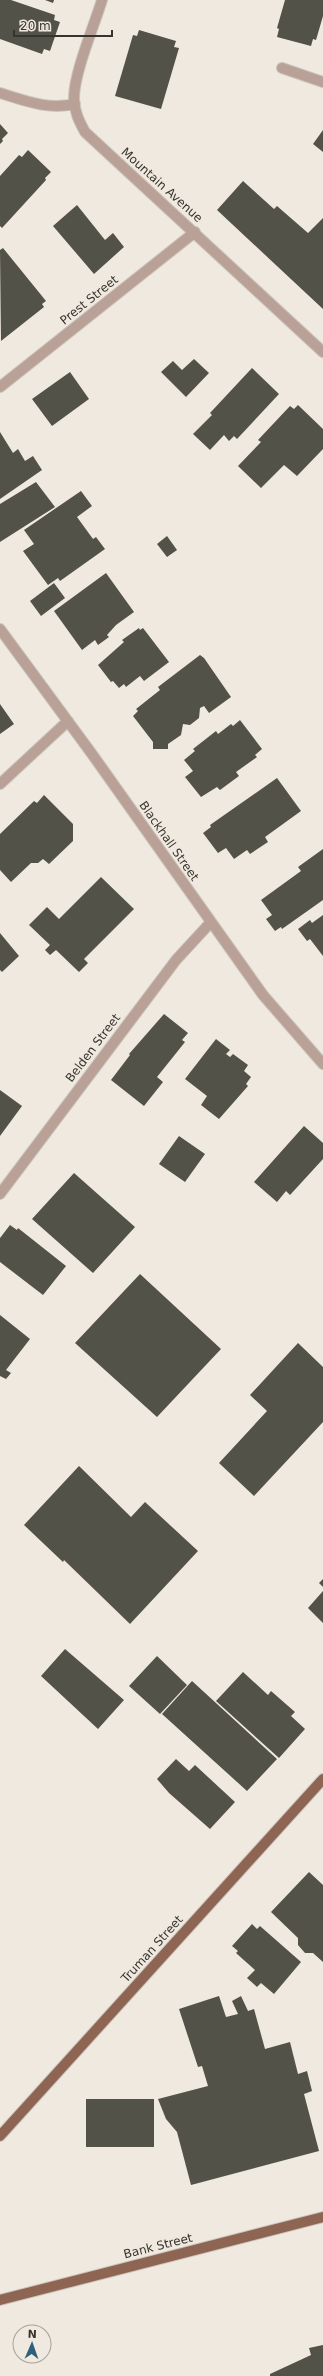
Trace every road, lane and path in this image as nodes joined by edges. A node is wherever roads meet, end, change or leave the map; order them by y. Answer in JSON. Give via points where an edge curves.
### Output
{"nodes":[{"id":1,"x":102,"y":0,"type":"edge"},
{"id":2,"x":282,"y":68,"type":"dead end"},
{"id":3,"x":323,"y":82,"type":"edge"},
{"id":4,"x":0,"y":93,"type":"edge"},
{"id":5,"x":75,"y":104,"type":"junction"},
{"id":6,"x":194,"y":232,"type":"junction"},
{"id":7,"x":323,"y":352,"type":"edge"},
{"id":8,"x":0,"y":387,"type":"edge"},
{"id":9,"x":0,"y":629,"type":"edge"},
{"id":10,"x":68,"y":721,"type":"junction"},
{"id":11,"x":0,"y":784,"type":"edge"},
{"id":12,"x":211,"y":922,"type":"junction"},
{"id":13,"x":323,"y":1064,"type":"edge"},
{"id":14,"x":0,"y":1194,"type":"edge"},
{"id":15,"x":323,"y":1779,"type":"edge"},
{"id":16,"x":0,"y":2136,"type":"edge"},
{"id":17,"x":323,"y":2217,"type":"edge"},
{"id":18,"x":0,"y":2300,"type":"edge"}],
"edges":[{"from":1,"to":5,"type":"street","name":"Mountain Avenue","via":[[76,82]]},
{"from":2,"to":3,"type":"street"},
{"from":4,"to":5,"type":"street","via":[[41,106]]},
{"from":5,"to":6,"type":"street","name":"Mountain Avenue","via":[[80,123],[92,140]]},
{"from":6,"to":7,"type":"street","name":"Mountain Avenue"},
{"from":6,"to":8,"type":"street","name":"Prest Street"},
{"from":9,"to":10,"type":"street","name":"Blackhall Street"},
{"from":10,"to":11,"type":"street"},
{"from":10,"to":12,"type":"street","name":"Blackhall Street"},
{"from":12,"to":13,"type":"street","name":"Blackhall Street","via":[[263,995]]},
{"from":12,"to":14,"type":"street","name":"Belden Street","via":[[176,960]]},
{"from":15,"to":16,"type":"main road","name":"Truman Street"},
{"from":17,"to":18,"type":"main road","name":"Bank Street"}]}
